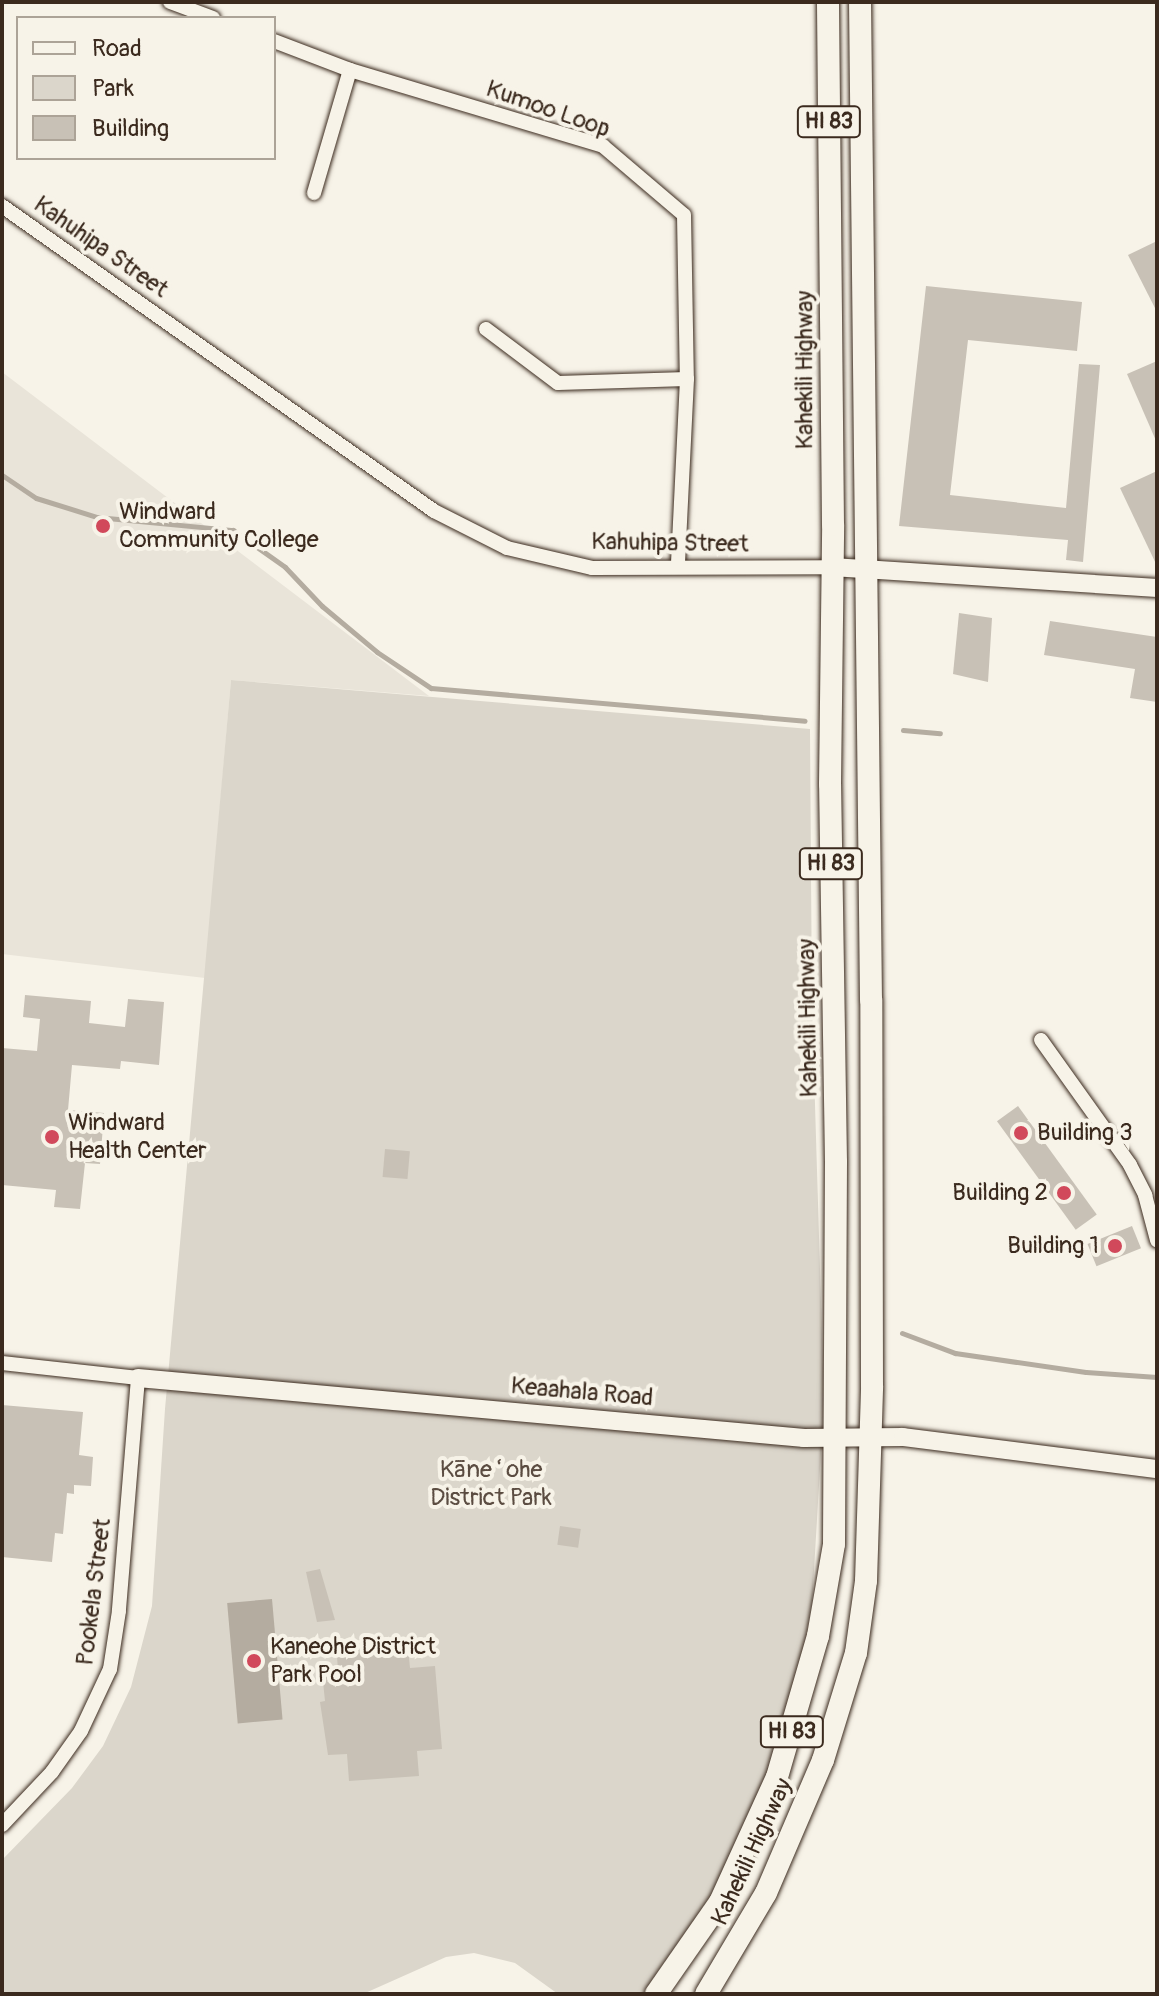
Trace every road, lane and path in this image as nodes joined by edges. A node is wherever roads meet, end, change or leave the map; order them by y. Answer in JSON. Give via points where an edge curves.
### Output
{"nodes":[{"id":1,"x":170,"y":2,"type":"edge"},
{"id":2,"x":828,"y":2,"type":"edge"},
{"id":3,"x":860,"y":2,"type":"edge"},
{"id":4,"x":208,"y":16,"type":"edge"},
{"id":5,"x":276,"y":42,"type":"edge"},
{"id":6,"x":350,"y":70,"type":"junction"},
{"id":7,"x":314,"y":193,"type":"dead end"},
{"id":8,"x":2,"y":206,"type":"edge"},
{"id":9,"x":486,"y":329,"type":"dead end"},
{"id":10,"x":687,"y":379,"type":"junction"},
{"id":11,"x":678,"y":566,"type":"junction"},
{"id":12,"x":832,"y":567,"type":"junction"},
{"id":13,"x":868,"y":568,"type":"junction"},
{"id":14,"x":1157,"y":588,"type":"edge"},
{"id":15,"x":1041,"y":1040,"type":"dead end"},
{"id":16,"x":1157,"y":1240,"type":"edge"},
{"id":17,"x":2,"y":1363,"type":"edge"},
{"id":18,"x":138,"y":1378,"type":"junction"},
{"id":19,"x":872,"y":1436,"type":"junction"},
{"id":20,"x":835,"y":1440,"type":"junction"},
{"id":21,"x":1157,"y":1469,"type":"edge"},
{"id":22,"x":2,"y":1825,"type":"edge"},
{"id":23,"x":656,"y":1994,"type":"edge"},
{"id":24,"x":706,"y":1994,"type":"edge"}],
"edges":[{"from":1,"to":4,"type":"street"},
{"from":2,"to":12,"type":"main road","name":"Kahekili Highway","number":"HI 83"},
{"from":3,"to":13,"type":"main road","name":"Kahekili Highway","number":"HI 83"},
{"from":5,"to":6,"type":"street","name":"Kumoo Loop"},
{"from":6,"to":7,"type":"street"},
{"from":6,"to":10,"type":"street","name":"Kumoo Loop","via":[[603,146],[684,215]]},
{"from":8,"to":11,"type":"street","name":"Kahuhipa Street","via":[[469,531],[507,548],[592,568]]},
{"from":9,"to":10,"type":"street","via":[[558,383]]},
{"from":10,"to":11,"type":"street","name":"Kumoo Loop"},
{"from":11,"to":12,"type":"street","name":"Kahuhipa Street"},
{"from":12,"to":13,"type":"street","name":"Kahuhipa Street"},
{"from":12,"to":20,"type":"main road","name":"Kahekili Highway","number":"HI 83"},
{"from":13,"to":14,"type":"street","name":"Kahuhipa Street"},
{"from":13,"to":19,"type":"main road","name":"Kahekili Highway","number":"HI 83"},
{"from":15,"to":16,"type":"street","via":[[1130,1165]]},
{"from":17,"to":18,"type":"street","name":"Keaahala Road"},
{"from":18,"to":20,"type":"street","name":"Keaahala Road"},
{"from":18,"to":22,"type":"street","name":"Pookela Street","via":[[110,1669],[81,1731],[52,1772]]},
{"from":19,"to":20,"type":"street","name":"Keaahala Road"},
{"from":19,"to":21,"type":"street","name":"Keaahala Road"},
{"from":19,"to":24,"type":"main road","name":"Kahekili Highway","number":"HI 83","via":[[866,1581],[844,1695],[784,1856]]},
{"from":20,"to":23,"type":"main road","name":"Kahekili Highway","number":"HI 83","via":[[834,1544],[792,1734],[720,1902]]}]}
